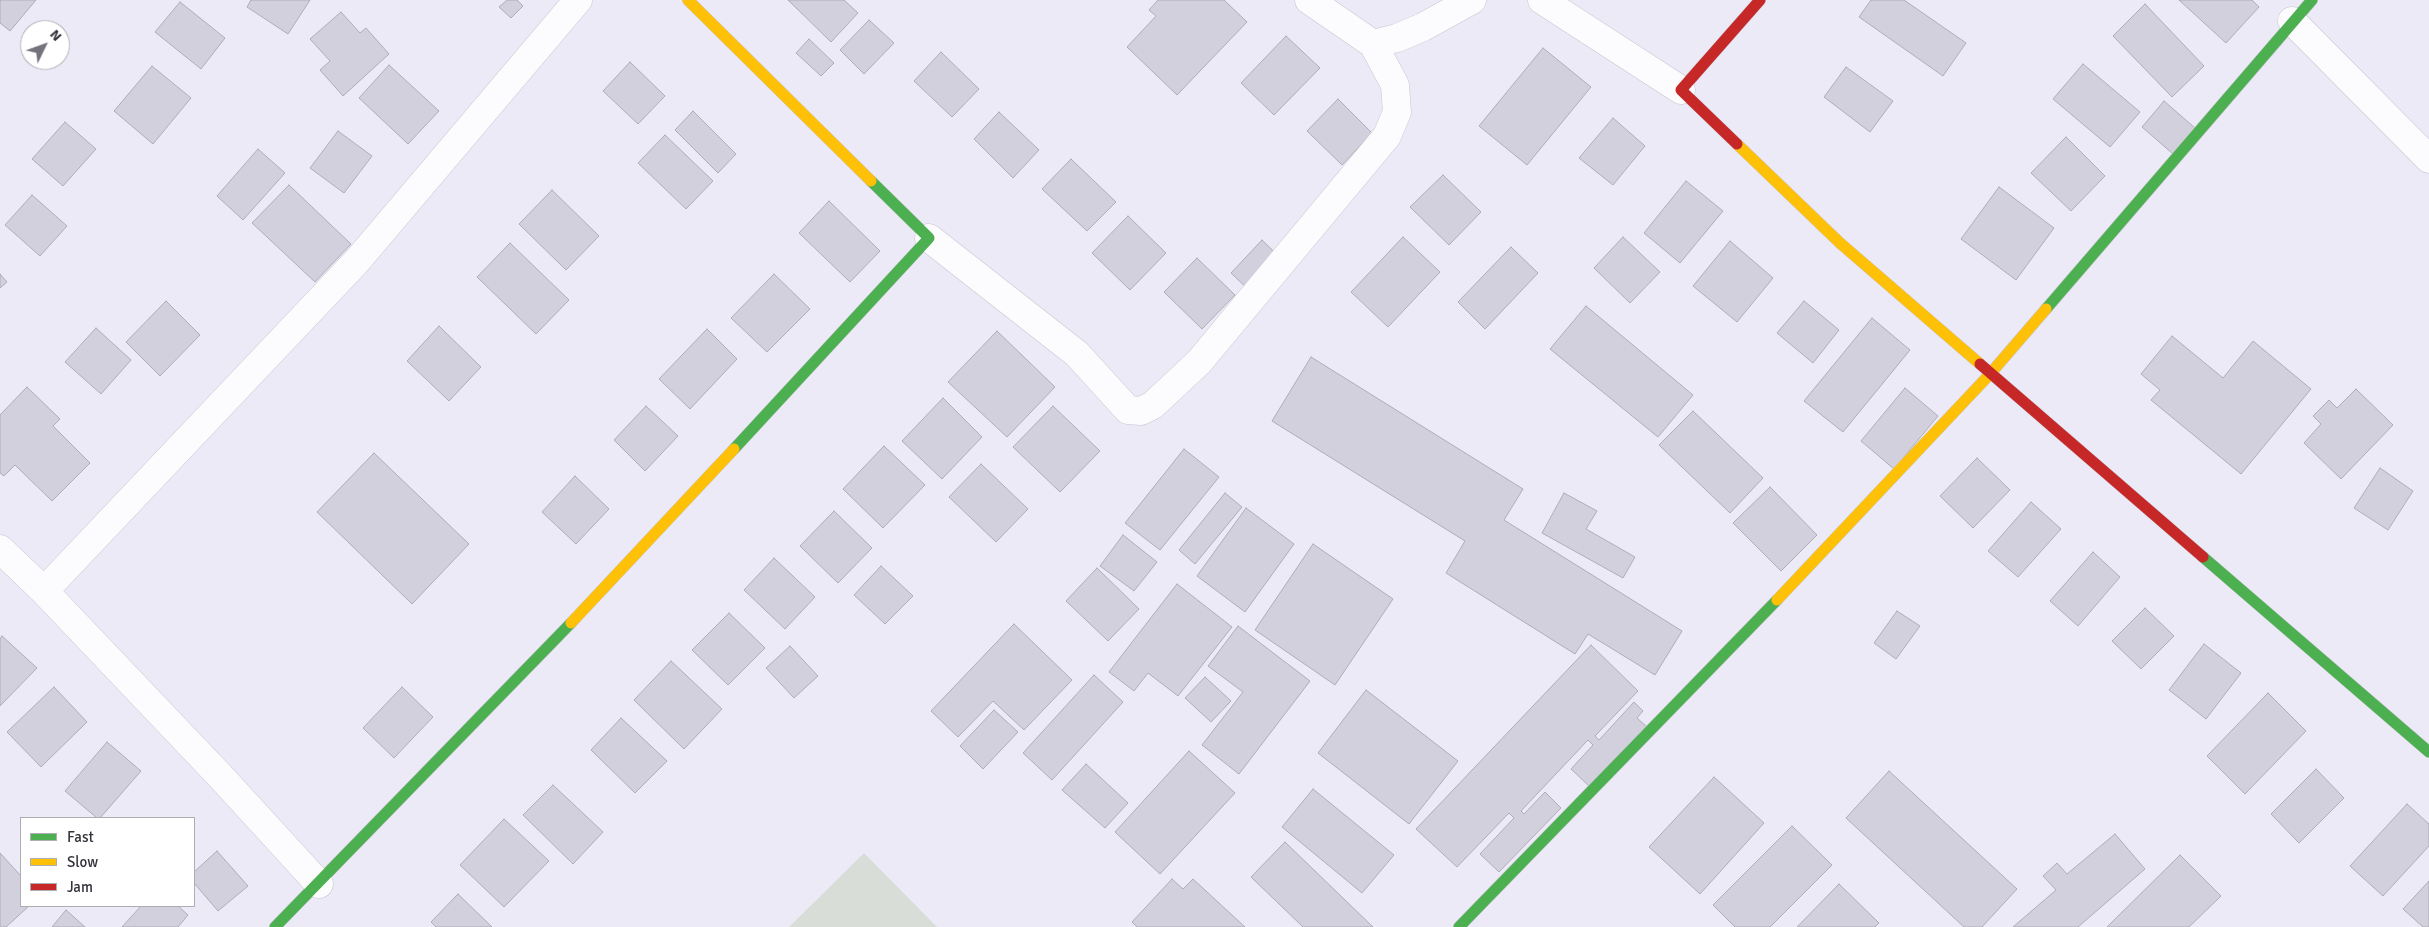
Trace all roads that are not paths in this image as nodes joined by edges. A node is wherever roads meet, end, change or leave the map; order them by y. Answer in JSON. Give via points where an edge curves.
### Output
{"nodes":[{"id":1,"x":578,"y":0,"type":"edge"},
{"id":2,"x":688,"y":0,"type":"edge"},
{"id":3,"x":1309,"y":0,"type":"edge"},
{"id":4,"x":1472,"y":0,"type":"edge"},
{"id":5,"x":1542,"y":0,"type":"edge"},
{"id":6,"x":1760,"y":0,"type":"edge"},
{"id":7,"x":2312,"y":0,"type":"edge"},
{"id":8,"x":2292,"y":21,"type":"junction"},
{"id":9,"x":1373,"y":44,"type":"junction"},
{"id":10,"x":1682,"y":90,"type":"junction"},
{"id":11,"x":2429,"y":159,"type":"edge"},
{"id":12,"x":929,"y":238,"type":"junction"},
{"id":13,"x":1990,"y":374,"type":"junction"},
{"id":14,"x":0,"y":549,"type":"edge"},
{"id":15,"x":44,"y":591,"type":"junction"},
{"id":16,"x":2429,"y":752,"type":"edge"},
{"id":17,"x":319,"y":884,"type":"junction"},
{"id":18,"x":275,"y":927,"type":"edge"},
{"id":19,"x":1460,"y":927,"type":"edge"}],
"edges":[{"from":1,"to":15,"type":"street","via":[[357,261]]},
{"from":2,"to":12,"type":"street"},
{"from":3,"to":9,"type":"street"},
{"from":4,"to":9,"type":"street","via":[[1422,27]]},
{"from":5,"to":10,"type":"street"},
{"from":6,"to":10,"type":"street"},
{"from":7,"to":8,"type":"street"},
{"from":8,"to":11,"type":"street"},
{"from":8,"to":13,"type":"street"},
{"from":9,"to":12,"type":"street","via":[[1395,85],[1397,112],[1387,136],[1199,362],[1153,405],[1141,411],[1128,410],[1078,354]]},
{"from":10,"to":13,"type":"street","via":[[1840,243]]},
{"from":12,"to":17,"type":"street","via":[[612,581]]},
{"from":13,"to":16,"type":"street"},
{"from":13,"to":19,"type":"street","via":[[1717,663]]},
{"from":14,"to":15,"type":"street"},
{"from":15,"to":17,"type":"street"},
{"from":17,"to":18,"type":"street"}]}
